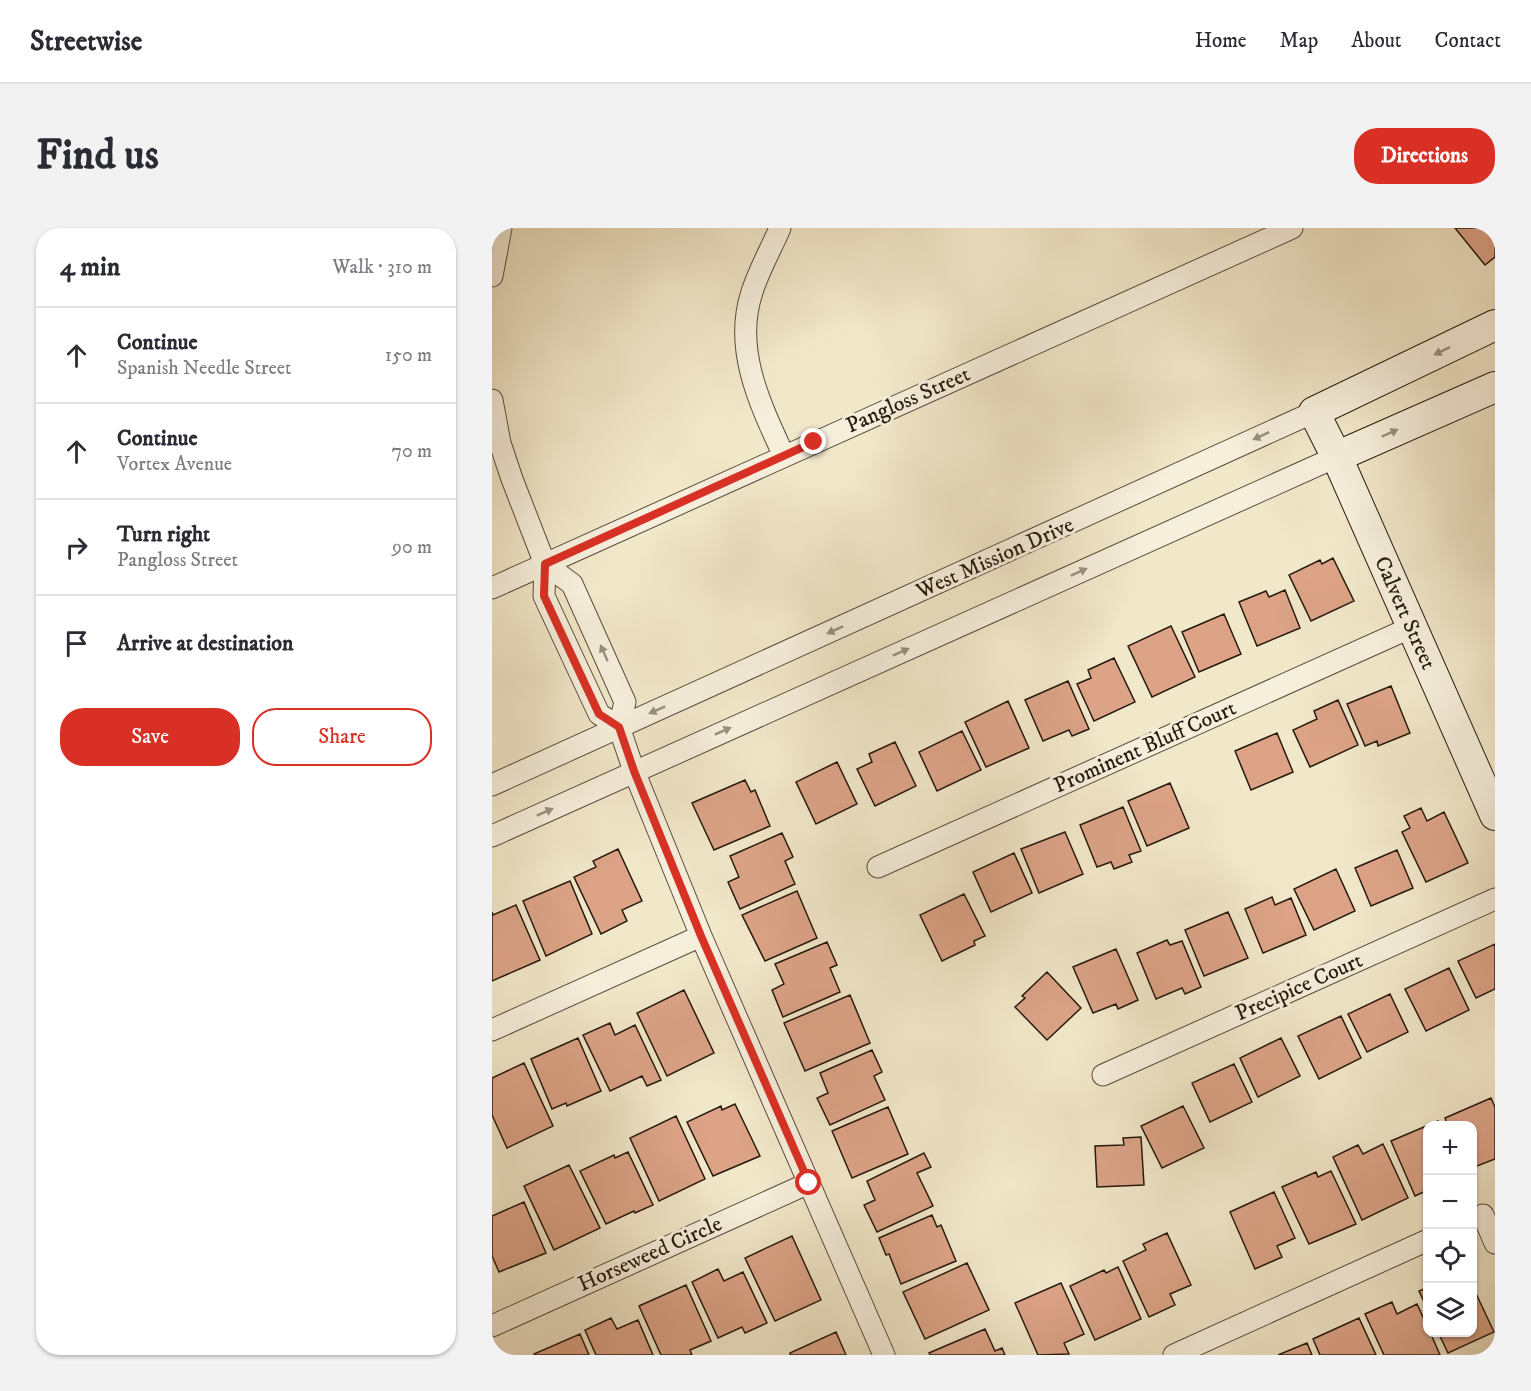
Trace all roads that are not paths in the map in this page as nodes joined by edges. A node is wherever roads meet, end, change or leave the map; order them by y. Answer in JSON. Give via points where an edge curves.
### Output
{"nodes":[{"id":1,"x":501,"y":228,"type":"edge"},
{"id":2,"x":780,"y":228,"type":"edge"},
{"id":3,"x":1292,"y":228,"type":"edge"},
{"id":4,"x":492,"y":276,"type":"edge"},
{"id":5,"x":1495,"y":325,"type":"edge"},
{"id":6,"x":1495,"y":387,"type":"edge"},
{"id":7,"x":492,"y":400,"type":"edge"},
{"id":8,"x":1314,"y":412,"type":"junction"},
{"id":9,"x":784,"y":456,"type":"junction"},
{"id":10,"x":1336,"y":457,"type":"junction"},
{"id":11,"x":545,"y":564,"type":"junction"},
{"id":12,"x":492,"y":588,"type":"edge"},
{"id":13,"x":1412,"y":627,"type":"junction"},
{"id":14,"x":619,"y":727,"type":"junction"},
{"id":15,"x":634,"y":771,"type":"junction"},
{"id":16,"x":492,"y":785,"type":"edge"},
{"id":17,"x":1495,"y":815,"type":"edge"},
{"id":18,"x":492,"y":836,"type":"edge"},
{"id":19,"x":878,"y":867,"type":"dead end"},
{"id":20,"x":1495,"y":899,"type":"edge"},
{"id":21,"x":701,"y":936,"type":"junction"},
{"id":22,"x":492,"y":1030,"type":"edge"},
{"id":23,"x":1104,"y":1075,"type":"dead end"},
{"id":24,"x":809,"y":1183,"type":"junction"},
{"id":25,"x":1483,"y":1215,"type":"edge"},
{"id":26,"x":1423,"y":1242,"type":"edge"},
{"id":27,"x":1495,"y":1243,"type":"edge"},
{"id":28,"x":492,"y":1326,"type":"edge"},
{"id":29,"x":884,"y":1355,"type":"edge"},
{"id":30,"x":1174,"y":1355,"type":"edge"}],
"edges":[{"from":1,"to":4,"type":"street"},
{"from":2,"to":9,"type":"street","via":[[751,293],[746,338],[753,385]]},
{"from":3,"to":9,"type":"street","name":"Pangloss Street"},
{"from":5,"to":8,"type":"street","name":"West Mission Drive","one_way":true},
{"from":10,"to":6,"type":"street","name":"West Mission Drive","one_way":true},
{"from":7,"to":11,"type":"street","via":[[500,443]]},
{"from":8,"to":10,"type":"street","name":"Calvert Street"},
{"from":8,"to":14,"type":"street","name":"West Mission Drive","one_way":true},
{"from":9,"to":11,"type":"street","name":"Pangloss Street"},
{"from":10,"to":13,"type":"street","name":"Calvert Street"},
{"from":15,"to":10,"type":"street","name":"West Mission Drive","one_way":true},
{"from":11,"to":12,"type":"street","name":"Pangloss Street"},
{"from":11,"to":14,"type":"street","via":[[544,596],[599,714]]},
{"from":14,"to":11,"type":"street","one_way":true,"via":[[625,702],[588,619],[572,584]]},
{"from":13,"to":17,"type":"street","name":"Calvert Street"},
{"from":13,"to":19,"type":"street","name":"Prominent Bluff Court"},
{"from":14,"to":15,"type":"street"},
{"from":14,"to":16,"type":"street","name":"West Mission Drive"},
{"from":18,"to":15,"type":"street","name":"West Mission Drive","one_way":true},
{"from":15,"to":21,"type":"street"},
{"from":20,"to":23,"type":"street","name":"Precipice Court"},
{"from":21,"to":22,"type":"street"},
{"from":21,"to":24,"type":"street"},
{"from":24,"to":28,"type":"street","name":"Horseweed Circle"},
{"from":24,"to":29,"type":"street"},
{"from":25,"to":27,"type":"street"},
{"from":26,"to":30,"type":"street"}]}
